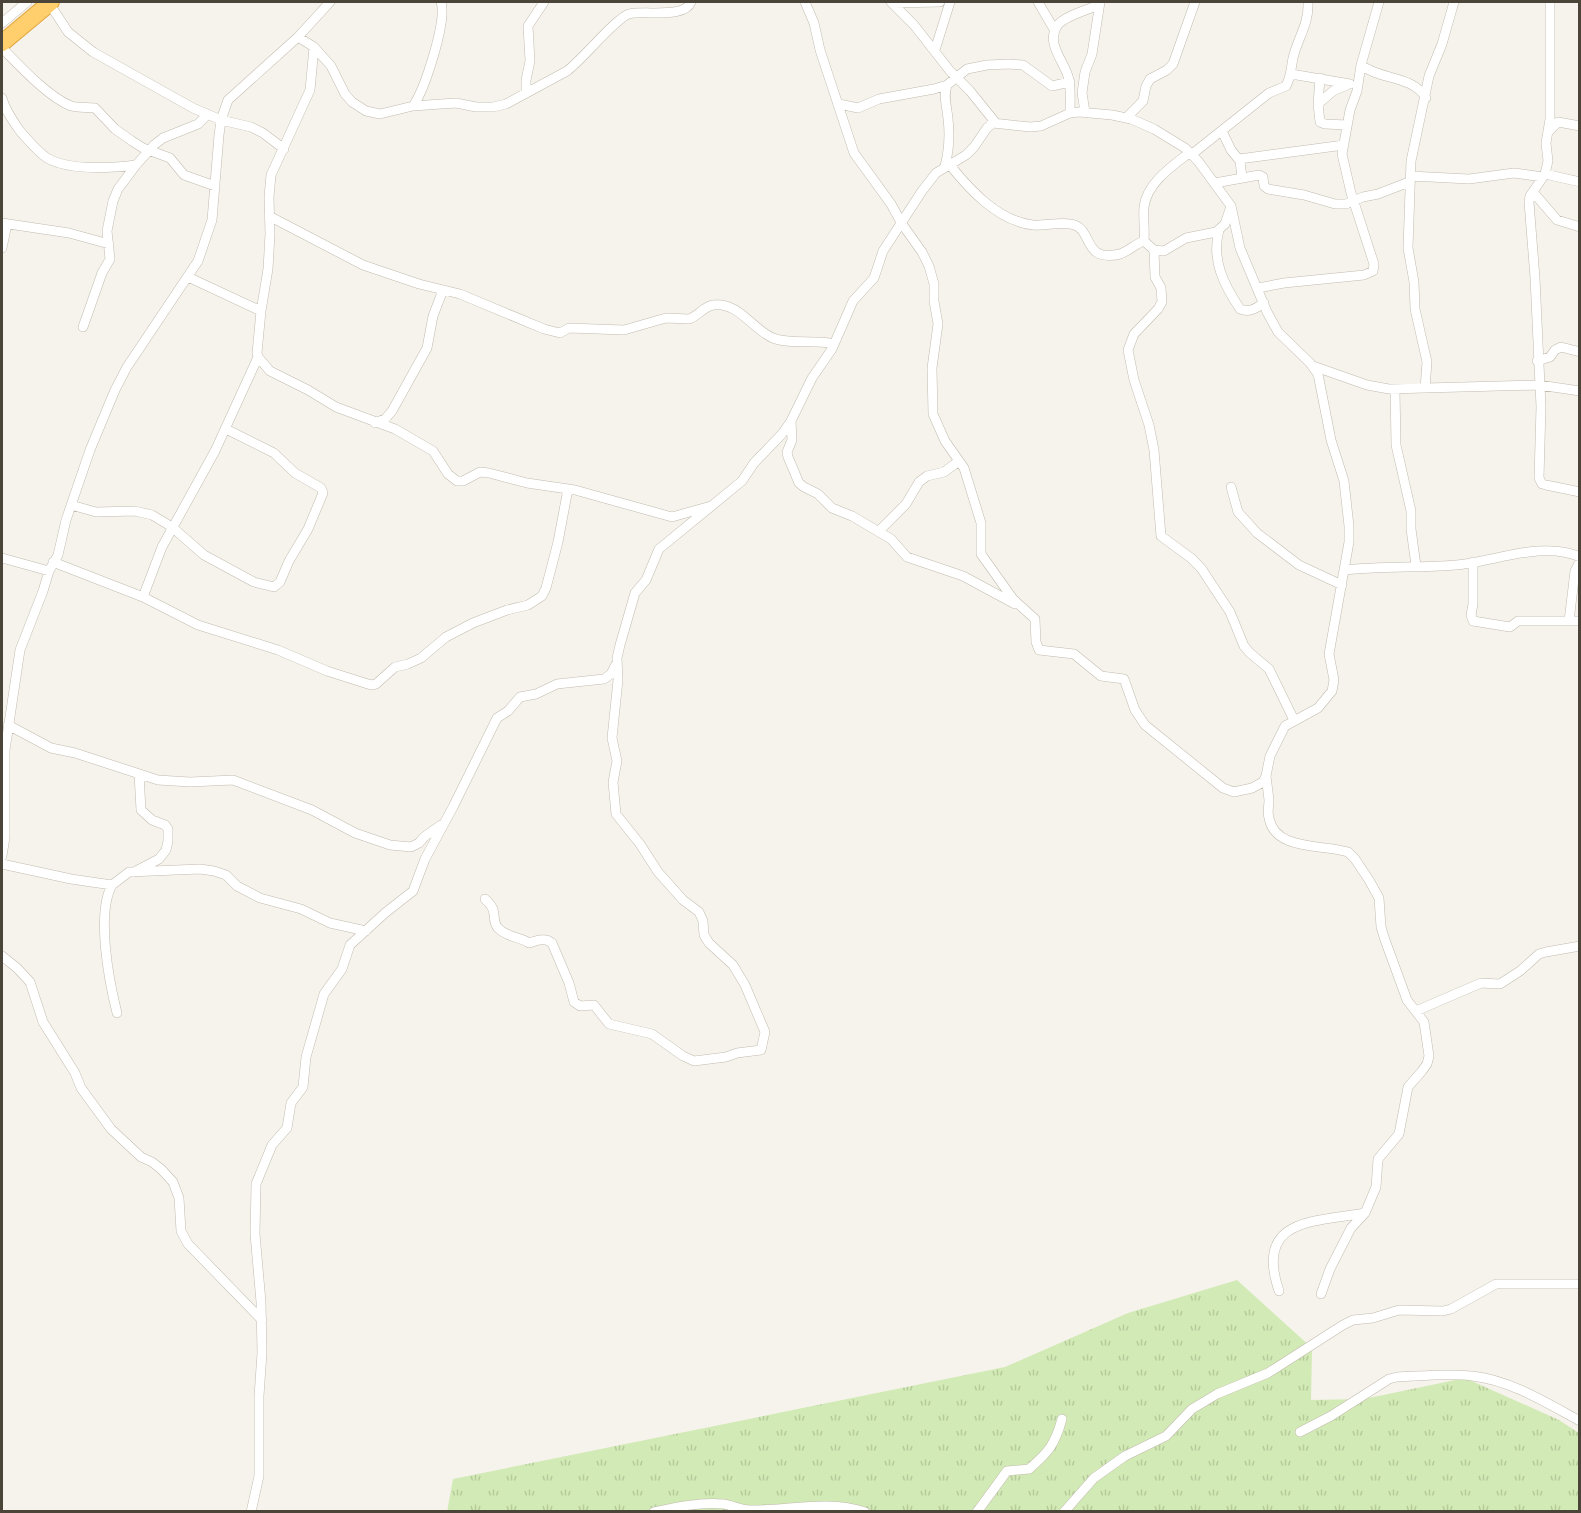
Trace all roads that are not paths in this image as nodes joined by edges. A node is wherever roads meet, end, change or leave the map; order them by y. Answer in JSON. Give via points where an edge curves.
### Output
{"nodes":[{"id":1,"x":27,"y":2,"type":"edge"},
{"id":2,"x":50,"y":2,"type":"edge"},
{"id":3,"x":330,"y":2,"type":"edge"},
{"id":4,"x":441,"y":2,"type":"edge"},
{"id":5,"x":544,"y":2,"type":"edge"},
{"id":6,"x":691,"y":2,"type":"edge"},
{"id":7,"x":805,"y":2,"type":"edge"},
{"id":8,"x":892,"y":2,"type":"edge"},
{"id":9,"x":940,"y":2,"type":"edge"},
{"id":10,"x":950,"y":2,"type":"edge"},
{"id":11,"x":1038,"y":2,"type":"edge"},
{"id":12,"x":1196,"y":2,"type":"edge"},
{"id":13,"x":1308,"y":2,"type":"edge"},
{"id":14,"x":1379,"y":2,"type":"edge"},
{"id":15,"x":1454,"y":2,"type":"edge"},
{"id":16,"x":1550,"y":2,"type":"edge"},
{"id":17,"x":1100,"y":3,"type":"edge"},
{"id":18,"x":2,"y":23,"type":"edge"},
{"id":19,"x":1055,"y":31,"type":"junction"},
{"id":20,"x":298,"y":37,"type":"junction"},
{"id":21,"x":2,"y":45,"type":"edge"},
{"id":22,"x":314,"y":47,"type":"junction"},
{"id":23,"x":935,"y":50,"type":"junction"},
{"id":24,"x":1361,"y":65,"type":"junction"},
{"id":25,"x":1291,"y":74,"type":"junction"},
{"id":26,"x":956,"y":78,"type":"junction"},
{"id":27,"x":1320,"y":78,"type":"junction"},
{"id":28,"x":1359,"y":78,"type":"junction"},
{"id":29,"x":1070,"y":82,"type":"junction"},
{"id":30,"x":1350,"y":84,"type":"junction"},
{"id":31,"x":947,"y":85,"type":"junction"},
{"id":32,"x":526,"y":92,"type":"junction"},
{"id":33,"x":2,"y":98,"type":"edge"},
{"id":34,"x":1426,"y":98,"type":"junction"},
{"id":35,"x":839,"y":104,"type":"junction"},
{"id":36,"x":1318,"y":104,"type":"junction"},
{"id":37,"x":413,"y":106,"type":"junction"},
{"id":38,"x":1085,"y":112,"type":"junction"},
{"id":39,"x":1070,"y":113,"type":"junction"},
{"id":40,"x":207,"y":115,"type":"junction"},
{"id":41,"x":1126,"y":118,"type":"junction"},
{"id":42,"x":221,"y":120,"type":"junction"},
{"id":43,"x":995,"y":122,"type":"junction"},
{"id":44,"x":1347,"y":125,"type":"junction"},
{"id":45,"x":1580,"y":126,"type":"edge"},
{"id":46,"x":1222,"y":131,"type":"junction"},
{"id":47,"x":1548,"y":134,"type":"junction"},
{"id":48,"x":1344,"y":145,"type":"junction"},
{"id":49,"x":284,"y":149,"type":"junction"},
{"id":50,"x":150,"y":150,"type":"junction"},
{"id":51,"x":1190,"y":154,"type":"junction"},
{"id":52,"x":1239,"y":159,"type":"junction"},
{"id":53,"x":136,"y":165,"type":"junction"},
{"id":54,"x":947,"y":165,"type":"junction"},
{"id":55,"x":1544,"y":176,"type":"junction"},
{"id":56,"x":1242,"y":178,"type":"junction"},
{"id":57,"x":1410,"y":179,"type":"junction"},
{"id":58,"x":1580,"y":182,"type":"edge"},
{"id":59,"x":1215,"y":183,"type":"junction"},
{"id":60,"x":215,"y":186,"type":"junction"},
{"id":61,"x":1533,"y":192,"type":"junction"},
{"id":62,"x":1354,"y":202,"type":"junction"},
{"id":63,"x":1231,"y":206,"type":"junction"},
{"id":64,"x":269,"y":216,"type":"junction"},
{"id":65,"x":4,"y":223,"type":"edge"},
{"id":66,"x":902,"y":224,"type":"junction"},
{"id":67,"x":1580,"y":227,"type":"edge"},
{"id":68,"x":1219,"y":230,"type":"junction"},
{"id":69,"x":1144,"y":241,"type":"junction"},
{"id":70,"x":109,"y":244,"type":"junction"},
{"id":71,"x":2,"y":248,"type":"edge"},
{"id":72,"x":1154,"y":250,"type":"junction"},
{"id":73,"x":188,"y":277,"type":"junction"},
{"id":74,"x":1258,"y":288,"type":"junction"},
{"id":75,"x":443,"y":290,"type":"junction"},
{"id":76,"x":1264,"y":303,"type":"junction"},
{"id":77,"x":261,"y":311,"type":"junction"},
{"id":78,"x":82,"y":327,"type":"dead end"},
{"id":79,"x":834,"y":344,"type":"junction"},
{"id":80,"x":1580,"y":352,"type":"edge"},
{"id":81,"x":258,"y":357,"type":"junction"},
{"id":82,"x":1538,"y":361,"type":"junction"},
{"id":83,"x":1313,"y":366,"type":"junction"},
{"id":84,"x":1539,"y":385,"type":"junction"},
{"id":85,"x":1425,"y":388,"type":"junction"},
{"id":86,"x":1395,"y":389,"type":"junction"},
{"id":87,"x":1580,"y":391,"type":"edge"},
{"id":88,"x":791,"y":422,"type":"junction"},
{"id":89,"x":375,"y":423,"type":"junction"},
{"id":90,"x":226,"y":429,"type":"junction"},
{"id":91,"x":959,"y":461,"type":"junction"},
{"id":92,"x":1231,"y":487,"type":"dead end"},
{"id":93,"x":568,"y":489,"type":"junction"},
{"id":94,"x":1580,"y":492,"type":"edge"},
{"id":95,"x":71,"y":505,"type":"junction"},
{"id":96,"x":712,"y":506,"type":"junction"},
{"id":97,"x":172,"y":527,"type":"junction"},
{"id":98,"x":879,"y":531,"type":"junction"},
{"id":99,"x":2,"y":558,"type":"edge"},
{"id":100,"x":1580,"y":559,"type":"edge"},
{"id":101,"x":1473,"y":562,"type":"junction"},
{"id":102,"x":1416,"y":566,"type":"junction"},
{"id":103,"x":51,"y":567,"type":"junction"},
{"id":104,"x":1344,"y":570,"type":"junction"},
{"id":105,"x":1342,"y":585,"type":"junction"},
{"id":106,"x":143,"y":597,"type":"junction"},
{"id":107,"x":1022,"y":607,"type":"junction"},
{"id":108,"x":1574,"y":621,"type":"edge"},
{"id":109,"x":617,"y":662,"type":"junction"},
{"id":110,"x":6,"y":708,"type":"edge"},
{"id":111,"x":1294,"y":720,"type":"junction"},
{"id":112,"x":8,"y":725,"type":"junction"},
{"id":113,"x":3,"y":765,"type":"edge"},
{"id":114,"x":139,"y":774,"type":"junction"},
{"id":115,"x":1266,"y":776,"type":"junction"},
{"id":116,"x":442,"y":825,"type":"junction"},
{"id":117,"x":2,"y":856,"type":"edge"},
{"id":118,"x":2,"y":864,"type":"edge"},
{"id":119,"x":134,"y":872,"type":"junction"},
{"id":120,"x":112,"y":885,"type":"junction"},
{"id":121,"x":485,"y":899,"type":"dead end"},
{"id":122,"x":366,"y":931,"type":"junction"},
{"id":123,"x":1580,"y":946,"type":"edge"},
{"id":124,"x":2,"y":956,"type":"edge"},
{"id":125,"x":1416,"y":1011,"type":"junction"},
{"id":126,"x":117,"y":1013,"type":"dead end"},
{"id":127,"x":1365,"y":1213,"type":"junction"},
{"id":128,"x":1580,"y":1284,"type":"edge"},
{"id":129,"x":1279,"y":1291,"type":"dead end"},
{"id":130,"x":1321,"y":1294,"type":"dead end"},
{"id":131,"x":262,"y":1320,"type":"junction"},
{"id":132,"x":1062,"y":1419,"type":"dead end"},
{"id":133,"x":1580,"y":1421,"type":"edge"},
{"id":134,"x":1300,"y":1432,"type":"dead end"},
{"id":135,"x":251,"y":1512,"type":"edge"},
{"id":136,"x":654,"y":1512,"type":"edge"},
{"id":137,"x":865,"y":1512,"type":"edge"},
{"id":138,"x":977,"y":1512,"type":"edge"},
{"id":139,"x":1064,"y":1512,"type":"edge"}],
"edges":[{"from":1,"to":18,"type":"street"},
{"from":2,"to":21,"type":"highway"},
{"from":2,"to":40,"type":"street","via":[[68,33],[93,52]]},
{"from":3,"to":20,"type":"street"},
{"from":4,"to":37,"type":"street","via":[[434,50]]},
{"from":5,"to":32,"type":"street","via":[[528,26],[530,63]]},
{"from":6,"to":32,"type":"street","via":[[679,11],[627,14],[576,64]]},
{"from":7,"to":35,"type":"street"},
{"from":8,"to":9,"type":"street"},
{"from":8,"to":23,"type":"street"},
{"from":10,"to":23,"type":"street"},
{"from":11,"to":19,"type":"street"},
{"from":12,"to":41,"type":"street","via":[[1173,64],[1148,81],[1143,101]]},
{"from":13,"to":25,"type":"street","via":[[1309,16]]},
{"from":14,"to":24,"type":"street"},
{"from":15,"to":34,"type":"street","via":[[1429,76]]},
{"from":16,"to":47,"type":"street"},
{"from":17,"to":19,"type":"street","via":[[1063,20]]},
{"from":17,"to":38,"type":"street","via":[[1092,54],[1084,72]]},
{"from":19,"to":29,"type":"street","via":[[1055,50]]},
{"from":20,"to":22,"type":"street"},
{"from":20,"to":42,"type":"street","via":[[231,96]]},
{"from":21,"to":50,"type":"street","via":[[31,77],[60,99],[74,106],[95,108],[115,129]]},
{"from":22,"to":37,"type":"street","via":[[335,71],[345,94],[366,111],[383,114]]},
{"from":22,"to":49,"type":"street","via":[[310,90]]},
{"from":23,"to":26,"type":"street"},
{"from":24,"to":28,"type":"street"},
{"from":24,"to":34,"type":"street","via":[[1421,90]]},
{"from":25,"to":27,"type":"street"},
{"from":25,"to":46,"type":"street","via":[[1286,86],[1268,94]]},
{"from":26,"to":29,"type":"street","via":[[969,68],[1009,64],[1023,65],[1052,86]]},
{"from":26,"to":31,"type":"street"},
{"from":26,"to":43,"type":"street"},
{"from":27,"to":30,"type":"street"},
{"from":27,"to":36,"type":"street"},
{"from":28,"to":30,"type":"street"},
{"from":28,"to":44,"type":"street"},
{"from":29,"to":39,"type":"street"},
{"from":30,"to":36,"type":"street","via":[[1333,91]]},
{"from":31,"to":35,"type":"street","via":[[879,99],[858,108]]},
{"from":31,"to":54,"type":"street"},
{"from":32,"to":37,"type":"street","via":[[507,104],[493,107],[456,103]]},
{"from":33,"to":53,"type":"street","via":[[12,120],[48,158],[87,168]]},
{"from":34,"to":57,"type":"street","via":[[1413,142]]},
{"from":35,"to":66,"type":"street","via":[[854,153]]},
{"from":36,"to":44,"type":"street","via":[[1321,123]]},
{"from":38,"to":39,"type":"street"},
{"from":38,"to":41,"type":"street"},
{"from":39,"to":43,"type":"street","via":[[1041,126]]},
{"from":40,"to":42,"type":"street"},
{"from":40,"to":50,"type":"street","via":[[198,124],[163,138]]},
{"from":41,"to":51,"type":"street","via":[[1154,129]]},
{"from":42,"to":49,"type":"street","via":[[251,127]]},
{"from":42,"to":60,"type":"street"},
{"from":43,"to":54,"type":"street","via":[[966,155]]},
{"from":44,"to":48,"type":"street"},
{"from":45,"to":47,"type":"street","via":[[1558,122]]},
{"from":46,"to":51,"type":"street"},
{"from":46,"to":52,"type":"street"},
{"from":47,"to":55,"type":"street"},
{"from":48,"to":52,"type":"street"},
{"from":48,"to":62,"type":"street","via":[[1344,164]]},
{"from":49,"to":64,"type":"street","via":[[271,175]]},
{"from":50,"to":53,"type":"street"},
{"from":50,"to":60,"type":"street","via":[[167,156],[184,175]]},
{"from":51,"to":59,"type":"street"},
{"from":51,"to":69,"type":"street","via":[[1151,188],[1144,206]]},
{"from":52,"to":56,"type":"street"},
{"from":53,"to":70,"type":"street","via":[[113,201],[107,231]]},
{"from":54,"to":66,"type":"street","via":[[926,185]]},
{"from":54,"to":69,"type":"street","via":[[1000,214],[1035,225],[1073,225],[1095,253],[1120,254]]},
{"from":55,"to":57,"type":"street","via":[[1514,172],[1469,179]]},
{"from":55,"to":58,"type":"street"},
{"from":55,"to":61,"type":"street"},
{"from":56,"to":59,"type":"street"},
{"from":56,"to":62,"type":"street","via":[[1259,175],[1268,189],[1335,204]]},
{"from":57,"to":62,"type":"street"},
{"from":57,"to":85,"type":"street","via":[[1408,248],[1415,309],[1427,362]]},
{"from":59,"to":63,"type":"street"},
{"from":60,"to":73,"type":"street","via":[[209,234]]},
{"from":61,"to":67,"type":"street","via":[[1557,220]]},
{"from":61,"to":82,"type":"street","via":[[1529,202]]},
{"from":62,"to":74,"type":"street","via":[[1373,271]]},
{"from":63,"to":68,"type":"street"},
{"from":63,"to":74,"type":"street","via":[[1240,248]]},
{"from":64,"to":75,"type":"street","via":[[363,265]]},
{"from":64,"to":77,"type":"street","via":[[268,269]]},
{"from":65,"to":70,"type":"street"},
{"from":65,"to":71,"type":"street"},
{"from":66,"to":79,"type":"street","via":[[883,251],[874,278],[853,301]]},
{"from":66,"to":91,"type":"street","via":[[922,252],[934,284],[938,328],[932,368],[933,410],[937,427]]},
{"from":68,"to":72,"type":"street","via":[[1186,238],[1164,251]]},
{"from":68,"to":76,"type":"street","via":[[1218,263],[1228,290],[1240,309],[1251,311]]},
{"from":69,"to":72,"type":"street"},
{"from":70,"to":78,"type":"street","via":[[110,259]]},
{"from":72,"to":111,"type":"street","via":[[1155,277],[1162,302],[1134,334],[1128,350],[1154,450],[1161,536],[1201,568],[1230,612],[1244,646],[1269,669]]},
{"from":73,"to":77,"type":"street"},
{"from":73,"to":95,"type":"street","via":[[115,390]]},
{"from":74,"to":76,"type":"street"},
{"from":75,"to":79,"type":"street","via":[[560,333],[569,328],[624,330],[666,318],[689,319],[716,305],[735,310],[775,339]]},
{"from":75,"to":89,"type":"street","via":[[424,355],[392,411]]},
{"from":76,"to":83,"type":"street","via":[[1278,332]]},
{"from":77,"to":81,"type":"street"},
{"from":79,"to":88,"type":"street"},
{"from":80,"to":82,"type":"street","via":[[1561,347]]},
{"from":81,"to":89,"type":"street","via":[[270,371]]},
{"from":81,"to":90,"type":"street"},
{"from":82,"to":84,"type":"street"},
{"from":83,"to":86,"type":"street","via":[[1367,385]]},
{"from":83,"to":104,"type":"street","via":[[1346,496],[1349,531]]},
{"from":84,"to":85,"type":"street"},
{"from":84,"to":87,"type":"street"},
{"from":84,"to":94,"type":"street","via":[[1540,481]]},
{"from":85,"to":86,"type":"street"},
{"from":86,"to":102,"type":"street","via":[[1396,445],[1411,511]]},
{"from":88,"to":96,"type":"street","via":[[741,481]]},
{"from":88,"to":98,"type":"street","via":[[792,440],[787,452],[800,483],[832,508]]},
{"from":89,"to":93,"type":"street","via":[[395,429],[433,451],[457,481],[483,472]]},
{"from":90,"to":97,"type":"street"},
{"from":90,"to":97,"type":"street","via":[[274,453],[295,473],[321,488],[323,494],[310,526],[280,582],[270,587],[228,569],[204,555]]},
{"from":91,"to":98,"type":"street","via":[[919,482],[906,504]]},
{"from":91,"to":107,"type":"street","via":[[981,523],[981,554]]},
{"from":92,"to":105,"type":"street","via":[[1238,512],[1257,533],[1299,565]]},
{"from":93,"to":96,"type":"street","via":[[672,517]]},
{"from":93,"to":106,"type":"street","via":[[542,596],[446,637],[421,658],[395,667],[376,684],[367,685],[278,650],[198,625]]},
{"from":95,"to":97,"type":"street","via":[[96,512],[142,512]]},
{"from":95,"to":103,"type":"street"},
{"from":96,"to":109,"type":"street","via":[[656,554],[646,580],[635,593]]},
{"from":97,"to":106,"type":"street"},
{"from":98,"to":107,"type":"street","via":[[907,557],[963,576]]},
{"from":99,"to":103,"type":"street"},
{"from":100,"to":101,"type":"street","via":[[1565,552],[1533,552]]},
{"from":100,"to":108,"type":"street","via":[[1575,571]]},
{"from":101,"to":102,"type":"street"},
{"from":101,"to":108,"type":"street","via":[[1473,621],[1510,627],[1518,621]]},
{"from":102,"to":104,"type":"street"},
{"from":103,"to":106,"type":"street"},
{"from":103,"to":110,"type":"street","via":[[20,650]]},
{"from":104,"to":105,"type":"street"},
{"from":105,"to":111,"type":"street","via":[[1329,654],[1334,686],[1318,708]]},
{"from":107,"to":115,"type":"street","via":[[1036,622],[1039,650],[1074,654],[1101,676],[1124,679],[1145,725],[1223,788],[1234,792],[1252,788]]},
{"from":109,"to":116,"type":"street","via":[[604,679],[552,686],[515,701],[495,720]]},
{"from":109,"to":121,"type":"street","via":[[612,738],[617,760],[613,782],[617,815],[658,872],[699,912],[709,944],[733,965],[765,1032],[762,1048],[726,1058],[694,1061],[652,1034],[609,1024],[594,1005],[580,1006],[574,1002],[552,943],[529,943],[501,931],[494,909]]},
{"from":110,"to":112,"type":"street"},
{"from":111,"to":115,"type":"street","via":[[1280,735]]},
{"from":112,"to":113,"type":"street"},
{"from":112,"to":114,"type":"street","via":[[51,748]]},
{"from":113,"to":117,"type":"street"},
{"from":114,"to":116,"type":"street","via":[[170,782],[233,780],[312,810],[355,833],[402,847],[419,843]]},
{"from":114,"to":119,"type":"street","via":[[141,810],[165,825],[169,835],[159,859]]},
{"from":115,"to":125,"type":"street","via":[[1268,817],[1278,837],[1348,852],[1369,880],[1379,898],[1381,927],[1407,1000]]},
{"from":116,"to":122,"type":"street","via":[[413,891]]},
{"from":118,"to":120,"type":"street"},
{"from":119,"to":120,"type":"street","via":[[127,872]]},
{"from":119,"to":122,"type":"street","via":[[214,871],[226,875],[247,893],[302,909],[330,923]]},
{"from":120,"to":126,"type":"street","via":[[105,903],[106,957]]},
{"from":122,"to":131,"type":"street","via":[[350,945],[342,969],[321,1001],[306,1057],[303,1087],[291,1103],[287,1128],[272,1146],[256,1184],[255,1234]]},
{"from":123,"to":125,"type":"street","via":[[1539,954],[1500,984],[1481,983]]},
{"from":124,"to":131,"type":"street","via":[[30,982],[43,1022],[81,1088],[111,1129],[173,1182],[179,1198],[181,1231],[188,1244]]},
{"from":125,"to":127,"type":"street","via":[[1424,1022],[1427,1064],[1408,1086],[1400,1134],[1378,1159],[1376,1187]]},
{"from":127,"to":129,"type":"street","via":[[1299,1224],[1286,1231],[1273,1262]]},
{"from":127,"to":130,"type":"street","via":[[1351,1228]]},
{"from":128,"to":139,"type":"street","via":[[1496,1284],[1451,1309],[1399,1310],[1353,1320],[1268,1373],[1192,1409],[1172,1432],[1118,1460],[1094,1478]]},
{"from":131,"to":135,"type":"street","via":[[259,1476]]},
{"from":132,"to":138,"type":"street","via":[[1051,1448],[1029,1469],[1005,1473]]},
{"from":133,"to":134,"type":"street","via":[[1518,1389],[1488,1379],[1458,1375],[1397,1377]]},
{"from":136,"to":137,"type":"street","via":[[718,1504],[750,1510],[812,1506]]}]}
